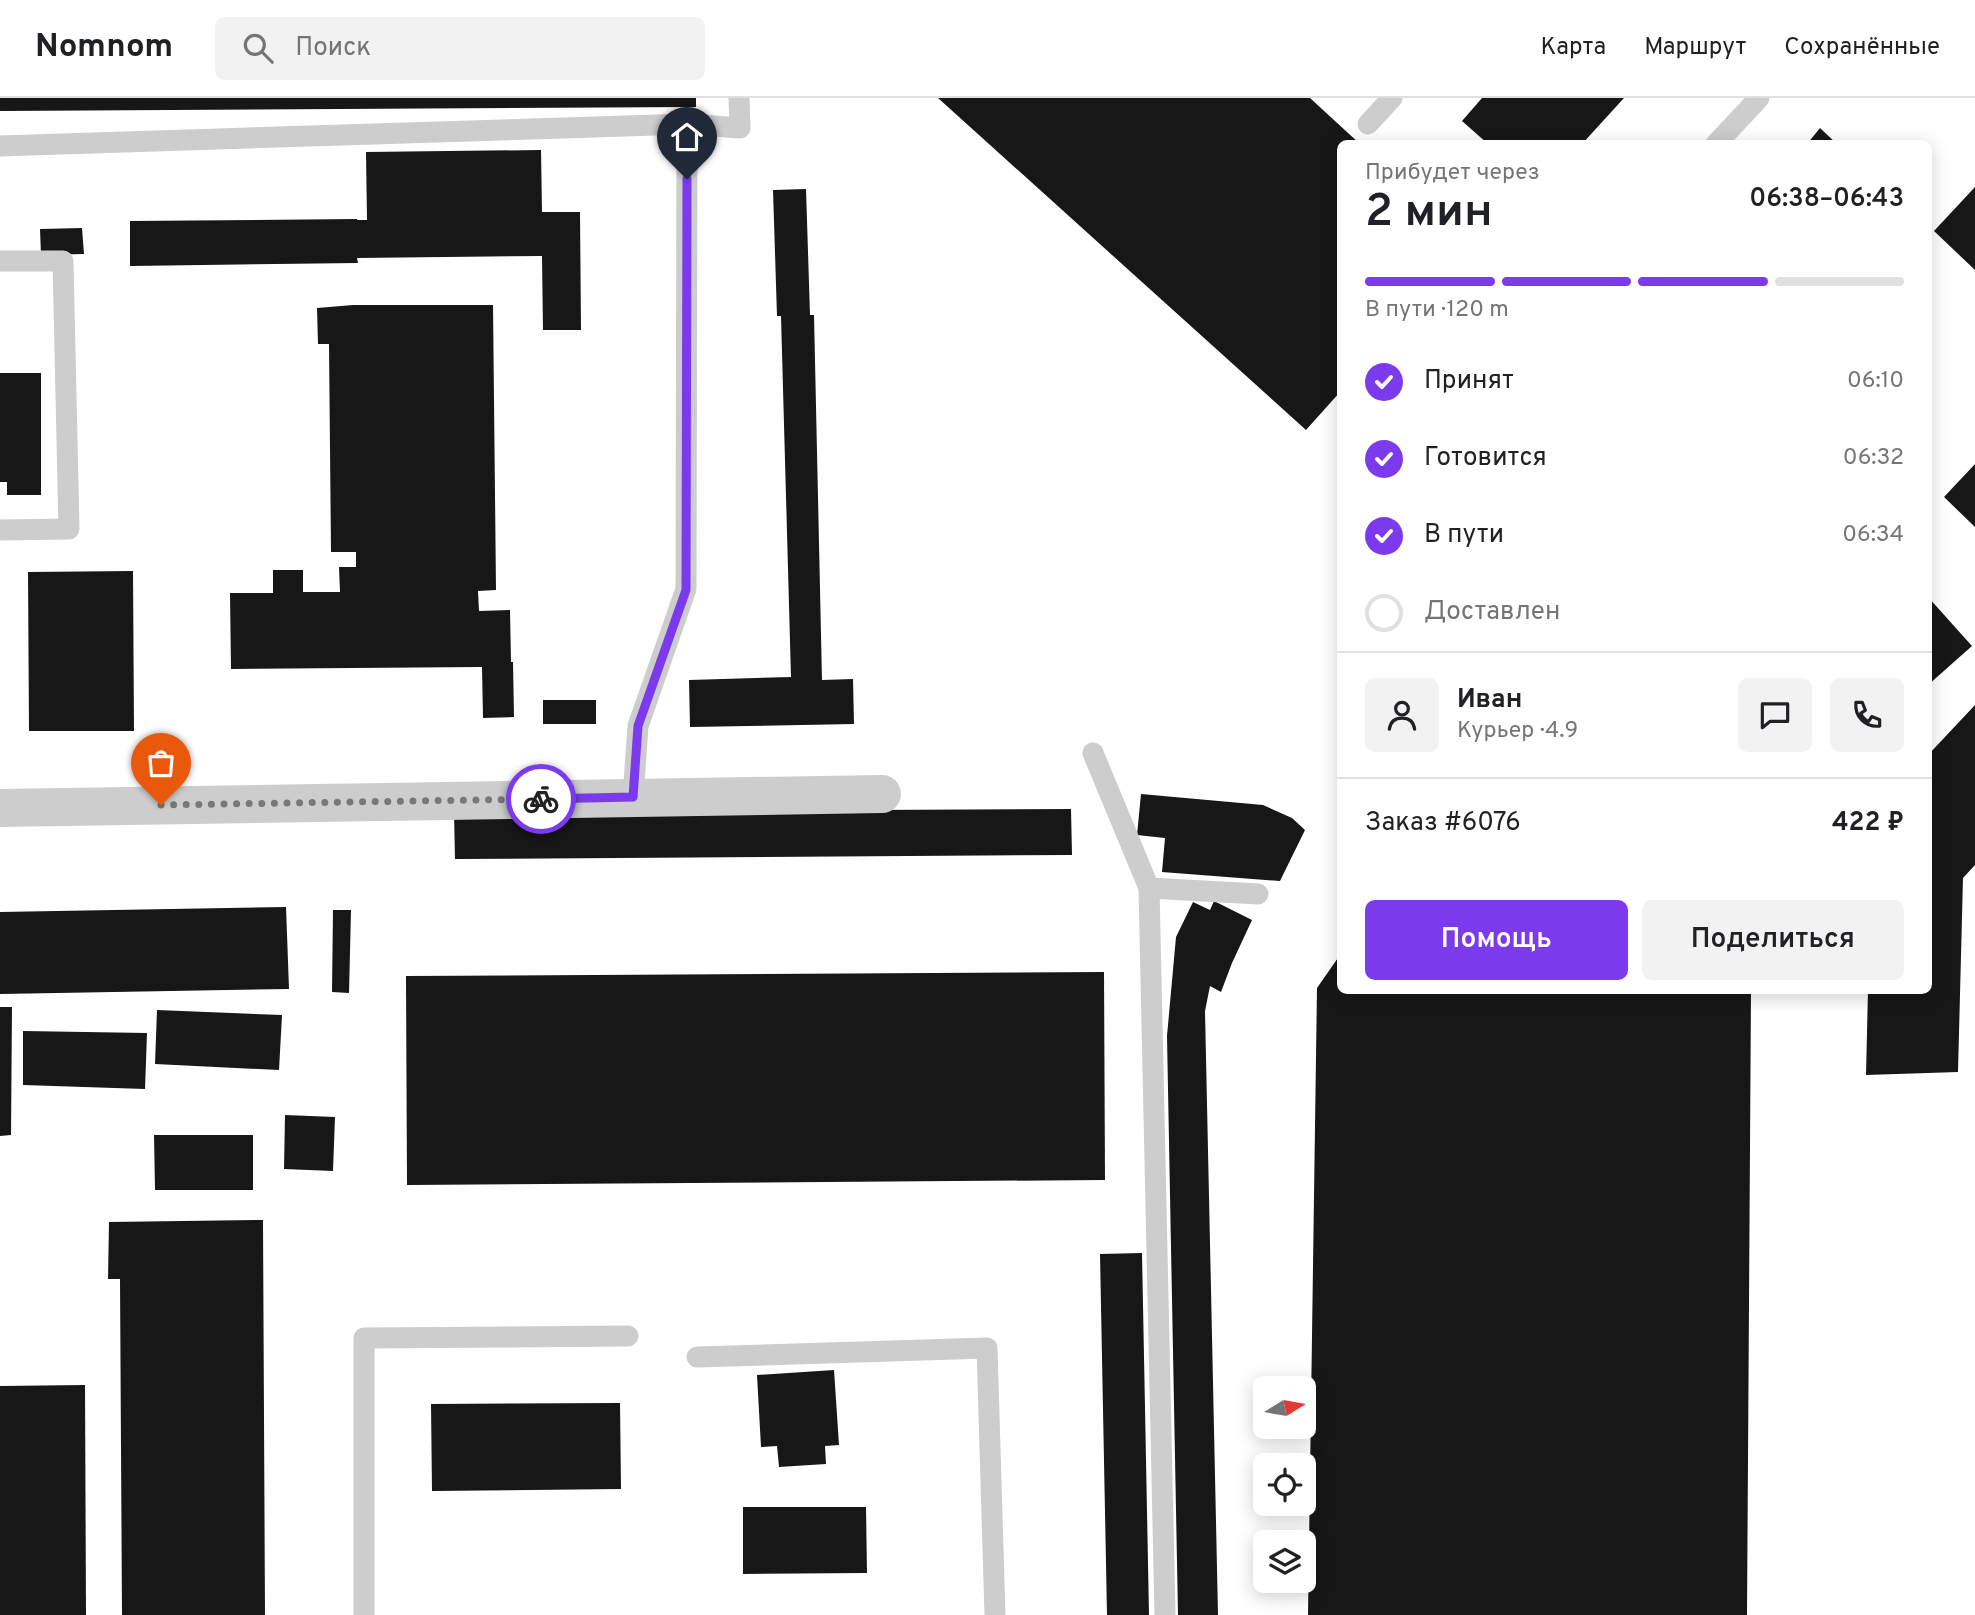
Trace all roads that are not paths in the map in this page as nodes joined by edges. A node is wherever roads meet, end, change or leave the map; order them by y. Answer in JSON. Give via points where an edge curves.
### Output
{"nodes":[{"id":1,"x":739,"y":98,"type":"edge"},
{"id":2,"x":1392,"y":98,"type":"edge"},
{"id":3,"x":1759,"y":98,"type":"edge"},
{"id":4,"x":687,"y":124,"type":"junction"},
{"id":5,"x":1368,"y":124,"type":"dead end"},
{"id":6,"x":1721,"y":140,"type":"edge"},
{"id":7,"x":0,"y":146,"type":"edge"},
{"id":8,"x":0,"y":261,"type":"edge"},
{"id":9,"x":0,"y":530,"type":"edge"},
{"id":10,"x":1093,"y":753,"type":"dead end"},
{"id":11,"x":882,"y":794,"type":"dead end"},
{"id":12,"x":633,"y":797,"type":"junction"},
{"id":13,"x":0,"y":808,"type":"edge"},
{"id":14,"x":1149,"y":888,"type":"junction"},
{"id":15,"x":1258,"y":894,"type":"dead end"},
{"id":16,"x":628,"y":1336,"type":"dead end"},
{"id":17,"x":697,"y":1357,"type":"dead end"},
{"id":18,"x":363,"y":1615,"type":"edge"},
{"id":19,"x":995,"y":1615,"type":"edge"},
{"id":20,"x":1165,"y":1615,"type":"edge"}],
"edges":[{"from":1,"to":4,"type":"lane","via":[[740,128]]},
{"from":2,"to":5,"type":"lane"},
{"from":3,"to":6,"type":"lane"},
{"from":4,"to":7,"type":"lane"},
{"from":4,"to":12,"type":"lane","via":[[686,590],[638,726]]},
{"from":8,"to":9,"type":"lane","via":[[63,261],[68,529]]},
{"from":10,"to":14,"type":"lane"},
{"from":11,"to":12,"type":"street"},
{"from":12,"to":13,"type":"street"},
{"from":14,"to":15,"type":"lane"},
{"from":14,"to":20,"type":"lane"},
{"from":16,"to":18,"type":"lane","via":[[364,1338]]},
{"from":17,"to":19,"type":"lane","via":[[987,1348]]}]}
